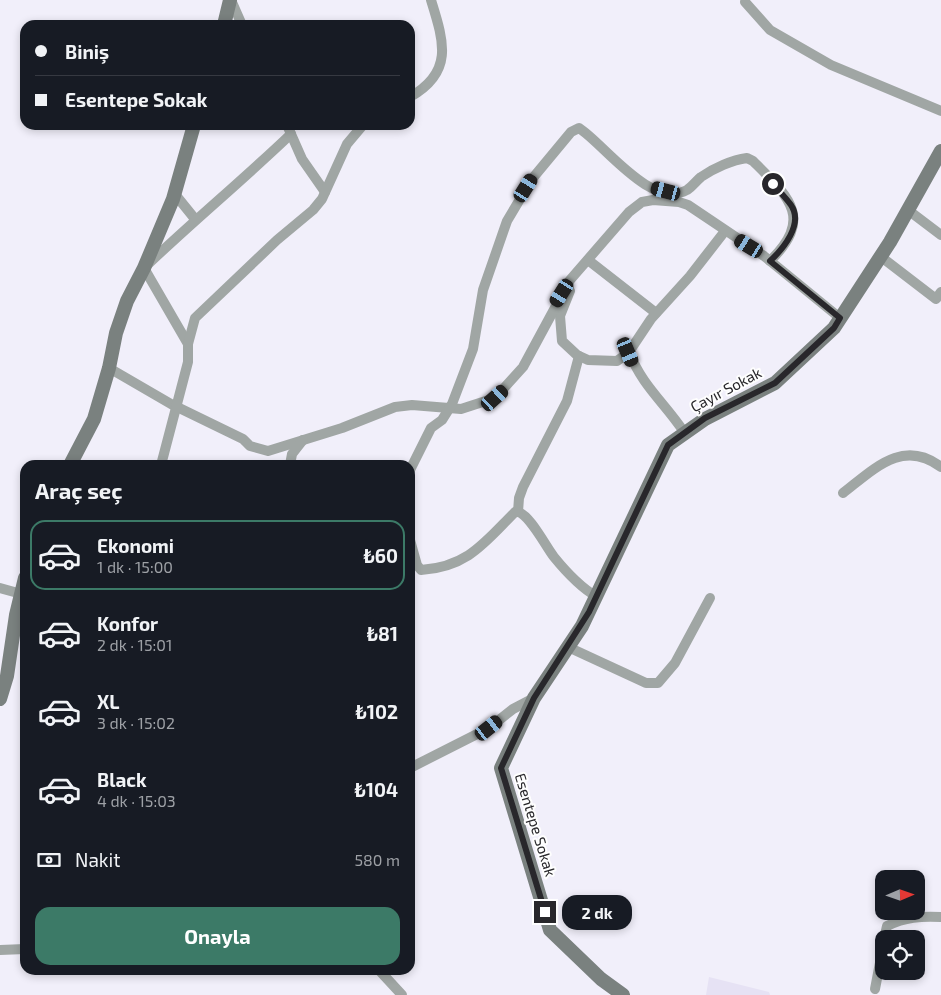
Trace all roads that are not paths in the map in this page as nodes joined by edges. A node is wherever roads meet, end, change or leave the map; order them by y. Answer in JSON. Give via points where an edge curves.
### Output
{"nodes":[{"id":1,"x":230,"y":0,"type":"edge"},
{"id":2,"x":431,"y":0,"type":"edge"},
{"id":3,"x":744,"y":2,"type":"dead end"},
{"id":4,"x":225,"y":20,"type":"edge"},
{"id":5,"x":240,"y":20,"type":"edge"},
{"id":6,"x":415,"y":95,"type":"edge"},
{"id":7,"x":941,"y":111,"type":"edge"},
{"id":8,"x":193,"y":130,"type":"edge"},
{"id":9,"x":288,"y":130,"type":"edge"},
{"id":10,"x":289,"y":130,"type":"edge"},
{"id":11,"x":359,"y":130,"type":"edge"},
{"id":12,"x":941,"y":151,"type":"edge"},
{"id":13,"x":325,"y":192,"type":"junction"},
{"id":14,"x":174,"y":193,"type":"junction"},
{"id":15,"x":908,"y":210,"type":"junction"},
{"id":16,"x":195,"y":219,"type":"junction"},
{"id":17,"x":724,"y":231,"type":"junction"},
{"id":18,"x":941,"y":235,"type":"edge"},
{"id":19,"x":880,"y":256,"type":"junction"},
{"id":20,"x":588,"y":260,"type":"junction"},
{"id":21,"x":770,"y":261,"type":"junction"},
{"id":22,"x":144,"y":268,"type":"junction"},
{"id":23,"x":580,"y":270,"type":"junction"},
{"id":24,"x":941,"y":292,"type":"edge"},
{"id":25,"x":656,"y":313,"type":"junction"},
{"id":26,"x":840,"y":318,"type":"junction"},
{"id":27,"x":188,"y":344,"type":"junction"},
{"id":28,"x":628,"y":352,"type":"junction"},
{"id":29,"x":580,"y":356,"type":"junction"},
{"id":30,"x":110,"y":368,"type":"junction"},
{"id":31,"x":177,"y":407,"type":"junction"},
{"id":32,"x":448,"y":410,"type":"junction"},
{"id":33,"x":684,"y":432,"type":"junction"},
{"id":34,"x":303,"y":439,"type":"junction"},
{"id":35,"x":73,"y":460,"type":"edge"},
{"id":36,"x":162,"y":460,"type":"edge"},
{"id":37,"x":291,"y":460,"type":"edge"},
{"id":38,"x":415,"y":460,"type":"edge"},
{"id":39,"x":941,"y":467,"type":"edge"},
{"id":40,"x":843,"y":493,"type":"dead end"},
{"id":41,"x":518,"y":512,"type":"junction"},
{"id":42,"x":415,"y":558,"type":"edge"},
{"id":43,"x":0,"y":588,"type":"edge"},
{"id":44,"x":20,"y":593,"type":"edge"},
{"id":45,"x":597,"y":597,"type":"junction"},
{"id":46,"x":710,"y":598,"type":"dead end"},
{"id":47,"x":20,"y":606,"type":"edge"},
{"id":48,"x":568,"y":647,"type":"junction"},
{"id":49,"x":534,"y":698,"type":"junction"},
{"id":50,"x":0,"y":699,"type":"edge"},
{"id":51,"x":415,"y":765,"type":"edge"},
{"id":52,"x":941,"y":917,"type":"edge"},
{"id":53,"x":886,"y":930,"type":"edge"},
{"id":54,"x":20,"y":949,"type":"edge"},
{"id":55,"x":0,"y":950,"type":"edge"},
{"id":56,"x":384,"y":975,"type":"edge"},
{"id":57,"x":877,"y":980,"type":"edge"},
{"id":58,"x":875,"y":989,"type":"dead end"},
{"id":59,"x":402,"y":995,"type":"edge"},
{"id":60,"x":623,"y":995,"type":"edge"}],
"edges":[{"from":1,"to":4,"type":"street"},
{"from":1,"to":5,"type":"street"},
{"from":2,"to":6,"type":"street","via":[[442,45],[439,70],[427,87]]},
{"from":3,"to":7,"type":"street","via":[[770,30],[830,65]]},
{"from":8,"to":14,"type":"street"},
{"from":9,"to":16,"type":"street","via":[[244,178]]},
{"from":10,"to":13,"type":"street","via":[[302,159]]},
{"from":11,"to":13,"type":"street","via":[[347,144]]},
{"from":12,"to":15,"type":"street","name":"Çayır Sokak"},
{"from":13,"to":27,"type":"street","via":[[313,210],[195,318]]},
{"from":14,"to":16,"type":"street"},
{"from":14,"to":22,"type":"street"},
{"from":15,"to":18,"type":"street"},
{"from":15,"to":19,"type":"street","name":"Çayır Sokak"},
{"from":16,"to":22,"type":"street"},
{"from":17,"to":20,"type":"street","via":[[688,206],[642,202],[608,234]]},
{"from":17,"to":21,"type":"street"},
{"from":17,"to":25,"type":"street","via":[[690,276]]},
{"from":19,"to":24,"type":"street","via":[[936,299]]},
{"from":19,"to":26,"type":"street","name":"Çayır Sokak"},
{"from":20,"to":23,"type":"street"},
{"from":20,"to":25,"type":"street"},
{"from":21,"to":26,"type":"street"},
{"from":21,"to":32,"type":"street","via":[[791,236],[793,207],[753,162],[747,158],[728,164],[706,174],[692,187],[677,194],[656,188],[630,174],[580,128],[560,144],[532,179],[507,221],[483,290],[473,350]]},
{"from":22,"to":27,"type":"street"},
{"from":22,"to":30,"type":"street","via":[[116,333]]},
{"from":23,"to":29,"type":"street","via":[[565,301],[559,327],[562,341]]},
{"from":23,"to":32,"type":"street","via":[[549,314],[523,367],[506,388],[482,404]]},
{"from":25,"to":28,"type":"street"},
{"from":26,"to":33,"type":"street","name":"Çayır Sokak","via":[[834,328],[775,383]]},
{"from":27,"to":31,"type":"street","via":[[188,362]]},
{"from":28,"to":29,"type":"street","via":[[617,361],[588,360]]},
{"from":28,"to":33,"type":"street","via":[[642,380]]},
{"from":29,"to":41,"type":"street","via":[[567,401],[523,487]]},
{"from":30,"to":31,"type":"street"},
{"from":30,"to":35,"type":"street","via":[[94,419]]},
{"from":31,"to":34,"type":"street","via":[[243,439],[258,450],[278,450]]},
{"from":31,"to":36,"type":"street"},
{"from":32,"to":34,"type":"street","via":[[412,405],[395,407]]},
{"from":32,"to":38,"type":"street","via":[[442,420],[431,428]]},
{"from":33,"to":45,"type":"street","name":"Çayır Sokak","via":[[668,445]]},
{"from":34,"to":37,"type":"street"},
{"from":39,"to":40,"type":"street","via":[[929,458],[910,454],[883,463]]},
{"from":41,"to":42,"type":"street","via":[[467,558],[421,570]]},
{"from":41,"to":45,"type":"street","via":[[526,517],[554,557],[582,588]]},
{"from":43,"to":44,"type":"street"},
{"from":45,"to":48,"type":"street","name":"Çayır Sokak"},
{"from":46,"to":48,"type":"street","via":[[675,663],[658,683],[646,682]]},
{"from":47,"to":50,"type":"street"},
{"from":48,"to":49,"type":"street","name":"Çayır Sokak"},
{"from":49,"to":51,"type":"street","via":[[489,728]]},
{"from":49,"to":60,"type":"street","name":"Esentepe Sokak","via":[[501,768],[550,930],[601,979]]},
{"from":52,"to":53,"type":"street","via":[[919,916],[899,920],[887,926]]},
{"from":54,"to":55,"type":"street"},
{"from":56,"to":59,"type":"street"},
{"from":57,"to":58,"type":"street"}]}
